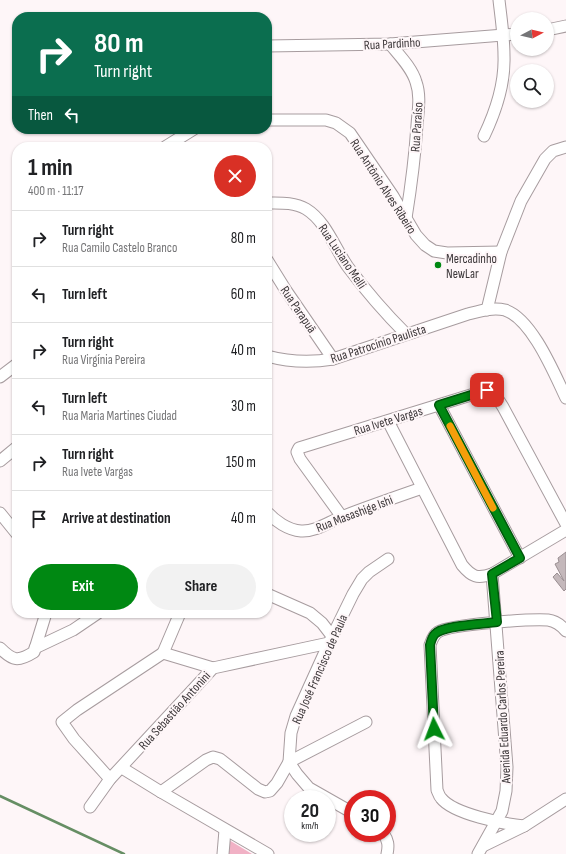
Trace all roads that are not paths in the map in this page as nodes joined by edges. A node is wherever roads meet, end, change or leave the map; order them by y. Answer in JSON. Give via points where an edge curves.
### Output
{"nodes":[{"id":1,"x":499,"y":0,"type":"edge"},
{"id":2,"x":566,"y":26,"type":"edge"},
{"id":3,"x":554,"y":29,"type":"edge"},
{"id":4,"x":510,"y":35,"type":"edge"},
{"id":5,"x":503,"y":36,"type":"junction"},
{"id":6,"x":390,"y":44,"type":"junction"},
{"id":7,"x":272,"y":46,"type":"edge"},
{"id":8,"x":272,"y":120,"type":"edge"},
{"id":9,"x":186,"y":134,"type":"edge"},
{"id":10,"x":484,"y":136,"type":"dead end"},
{"id":11,"x":174,"y":142,"type":"edge"},
{"id":12,"x":566,"y":147,"type":"edge"},
{"id":13,"x":272,"y":203,"type":"edge"},
{"id":14,"x":406,"y":218,"type":"junction"},
{"id":15,"x":501,"y":252,"type":"junction"},
{"id":16,"x":272,"y":268,"type":"edge"},
{"id":17,"x":487,"y":310,"type":"junction"},
{"id":18,"x":406,"y":334,"type":"junction"},
{"id":19,"x":272,"y":357,"type":"edge"},
{"id":20,"x":333,"y":359,"type":"junction"},
{"id":21,"x":12,"y":368,"type":"edge"},
{"id":22,"x":0,"y":377,"type":"edge"},
{"id":23,"x":566,"y":398,"type":"edge"},
{"id":24,"x":439,"y":405,"type":"junction"},
{"id":25,"x":388,"y":421,"type":"junction"},
{"id":26,"x":12,"y":451,"type":"edge"},
{"id":27,"x":0,"y":461,"type":"edge"},
{"id":28,"x":422,"y":488,"type":"junction"},
{"id":29,"x":1,"y":515,"type":"edge"},
{"id":30,"x":272,"y":516,"type":"edge"},
{"id":31,"x":342,"y":517,"type":"junction"},
{"id":32,"x":566,"y":524,"type":"edge"},
{"id":33,"x":12,"y":528,"type":"edge"},
{"id":34,"x":566,"y":530,"type":"edge"},
{"id":35,"x":520,"y":558,"type":"junction"},
{"id":36,"x":388,"y":559,"type":"dead end"},
{"id":37,"x":492,"y":574,"type":"junction"},
{"id":38,"x":272,"y":596,"type":"edge"},
{"id":39,"x":44,"y":618,"type":"edge"},
{"id":40,"x":91,"y":618,"type":"edge"},
{"id":41,"x":178,"y":618,"type":"edge"},
{"id":42,"x":497,"y":622,"type":"junction"},
{"id":43,"x":566,"y":631,"type":"edge"},
{"id":44,"x":331,"y":639,"type":"junction"},
{"id":45,"x":0,"y":648,"type":"edge"},
{"id":46,"x":35,"y":648,"type":"junction"},
{"id":47,"x":163,"y":653,"type":"junction"},
{"id":48,"x":213,"y":668,"type":"junction"},
{"id":49,"x":366,"y":722,"type":"dead end"},
{"id":50,"x":289,"y":762,"type":"junction"},
{"id":51,"x":122,"y":768,"type":"junction"},
{"id":52,"x":110,"y":779,"type":"junction"},
{"id":53,"x":161,"y":792,"type":"junction"},
{"id":54,"x":566,"y":799,"type":"edge"},
{"id":55,"x":90,"y":807,"type":"dead end"},
{"id":56,"x":344,"y":808,"type":"edge"},
{"id":57,"x":496,"y":822,"type":"junction"},
{"id":58,"x":524,"y":826,"type":"junction"},
{"id":59,"x":225,"y":830,"type":"junction"},
{"id":60,"x":388,"y":842,"type":"edge"},
{"id":61,"x":480,"y":850,"type":"edge"},
{"id":62,"x":223,"y":854,"type":"edge"},
{"id":63,"x":268,"y":854,"type":"edge"},
{"id":64,"x":387,"y":854,"type":"edge"}],
"edges":[{"from":1,"to":5,"type":"street"},
{"from":2,"to":3,"type":"street"},
{"from":4,"to":5,"type":"street","name":"Rua Pardinho"},
{"from":5,"to":6,"type":"street","name":"Rua Pardinho"},
{"from":5,"to":10,"type":"street","via":[[504,56],[499,98]]},
{"from":6,"to":7,"type":"street","name":"Rua Pardinho"},
{"from":6,"to":14,"type":"street","name":"Rua Paraíso","via":[[409,68],[418,90],[414,159]]},
{"from":8,"to":14,"type":"street","name":"Rua Antônio Alves Ribeiro","via":[[326,120],[336,123],[350,133]]},
{"from":9,"to":11,"type":"street"},
{"from":12,"to":15,"type":"street","via":[[553,151],[538,171],[521,201]]},
{"from":13,"to":18,"type":"street","name":"Rua Luciano Melli","via":[[293,204],[306,208],[313,214],[347,266],[374,301]]},
{"from":14,"to":15,"type":"street","name":"Rua Antônio Alves Ribeiro","via":[[416,235],[434,251]]},
{"from":15,"to":17,"type":"street"},
{"from":16,"to":20,"type":"street","name":"Rua Parapuã"},
{"from":17,"to":18,"type":"street","name":"Rua Patrocínio Paulista"},
{"from":17,"to":23,"type":"street","name":"Rua Patrocínio Paulista","via":[[506,311],[522,321],[539,345]]},
{"from":18,"to":20,"type":"street","name":"Rua Patrocínio Paulista"},
{"from":19,"to":20,"type":"street","name":"Rua Patrocínio Paulista","via":[[302,362]]},
{"from":21,"to":22,"type":"street"},
{"from":24,"to":25,"type":"street","name":"Rua Ivete Vargas"},
{"from":24,"to":32,"type":"street","name":"Rua Ivete Vargas","via":[[482,391],[490,390],[494,393]]},
{"from":24,"to":35,"type":"street"},
{"from":25,"to":28,"type":"street"},
{"from":25,"to":31,"type":"street","name":"Rua Ivete Vargas","via":[[299,448],[300,459]]},
{"from":26,"to":27,"type":"street"},
{"from":28,"to":31,"type":"street","name":"Rua Masashige Ishi"},
{"from":28,"to":37,"type":"street","via":[[466,570],[477,577]]},
{"from":29,"to":33,"type":"street"},
{"from":30,"to":31,"type":"street","name":"Rua Masashige Ishi","via":[[286,527],[300,531],[322,526]]},
{"from":34,"to":35,"type":"street"},
{"from":35,"to":37,"type":"street"},
{"from":36,"to":44,"type":"street","name":"Rua José Francisco de Paula","via":[[362,579]]},
{"from":37,"to":42,"type":"street","name":"Avenida Eduardo Carlos Pereira"},
{"from":38,"to":44,"type":"street","via":[[310,613],[322,623]]},
{"from":39,"to":46,"type":"street"},
{"from":40,"to":46,"type":"street","via":[[73,630]]},
{"from":41,"to":47,"type":"street"},
{"from":42,"to":43,"type":"street","via":[[549,620],[562,625]]},
{"from":42,"to":57,"type":"street","name":"Avenida Eduardo Carlos Pereira","via":[[507,767],[506,791],[502,810]]},
{"from":42,"to":57,"type":"street","via":[[441,630],[436,633],[430,645],[437,790],[440,798],[454,808]]},
{"from":44,"to":48,"type":"street","name":"Rua Sebastião Antonini"},
{"from":44,"to":50,"type":"street","name":"Rua José Francisco de Paula","via":[[296,716],[291,733]]},
{"from":45,"to":46,"type":"street","via":[[16,659],[24,658],[34,652]]},
{"from":47,"to":48,"type":"street"},
{"from":47,"to":52,"type":"street","via":[[62,722]]},
{"from":48,"to":51,"type":"street","name":"Rua Sebastião Antonini"},
{"from":49,"to":50,"type":"street"},
{"from":50,"to":53,"type":"street","via":[[270,791],[258,789],[220,759],[213,758],[206,760]]},
{"from":50,"to":56,"type":"street","via":[[309,788]]},
{"from":51,"to":52,"type":"street","name":"Rua Sebastião Antonini"},
{"from":51,"to":53,"type":"street"},
{"from":52,"to":55,"type":"street","name":"Rua Sebastião Antonini"},
{"from":53,"to":59,"type":"street"},
{"from":54,"to":58,"type":"street"},
{"from":57,"to":58,"type":"street"},
{"from":57,"to":61,"type":"street","name":"Avenida Eduardo Carlos Pereira"},
{"from":58,"to":61,"type":"street"},
{"from":59,"to":62,"type":"street"},
{"from":59,"to":63,"type":"street"},
{"from":60,"to":64,"type":"street"}]}
